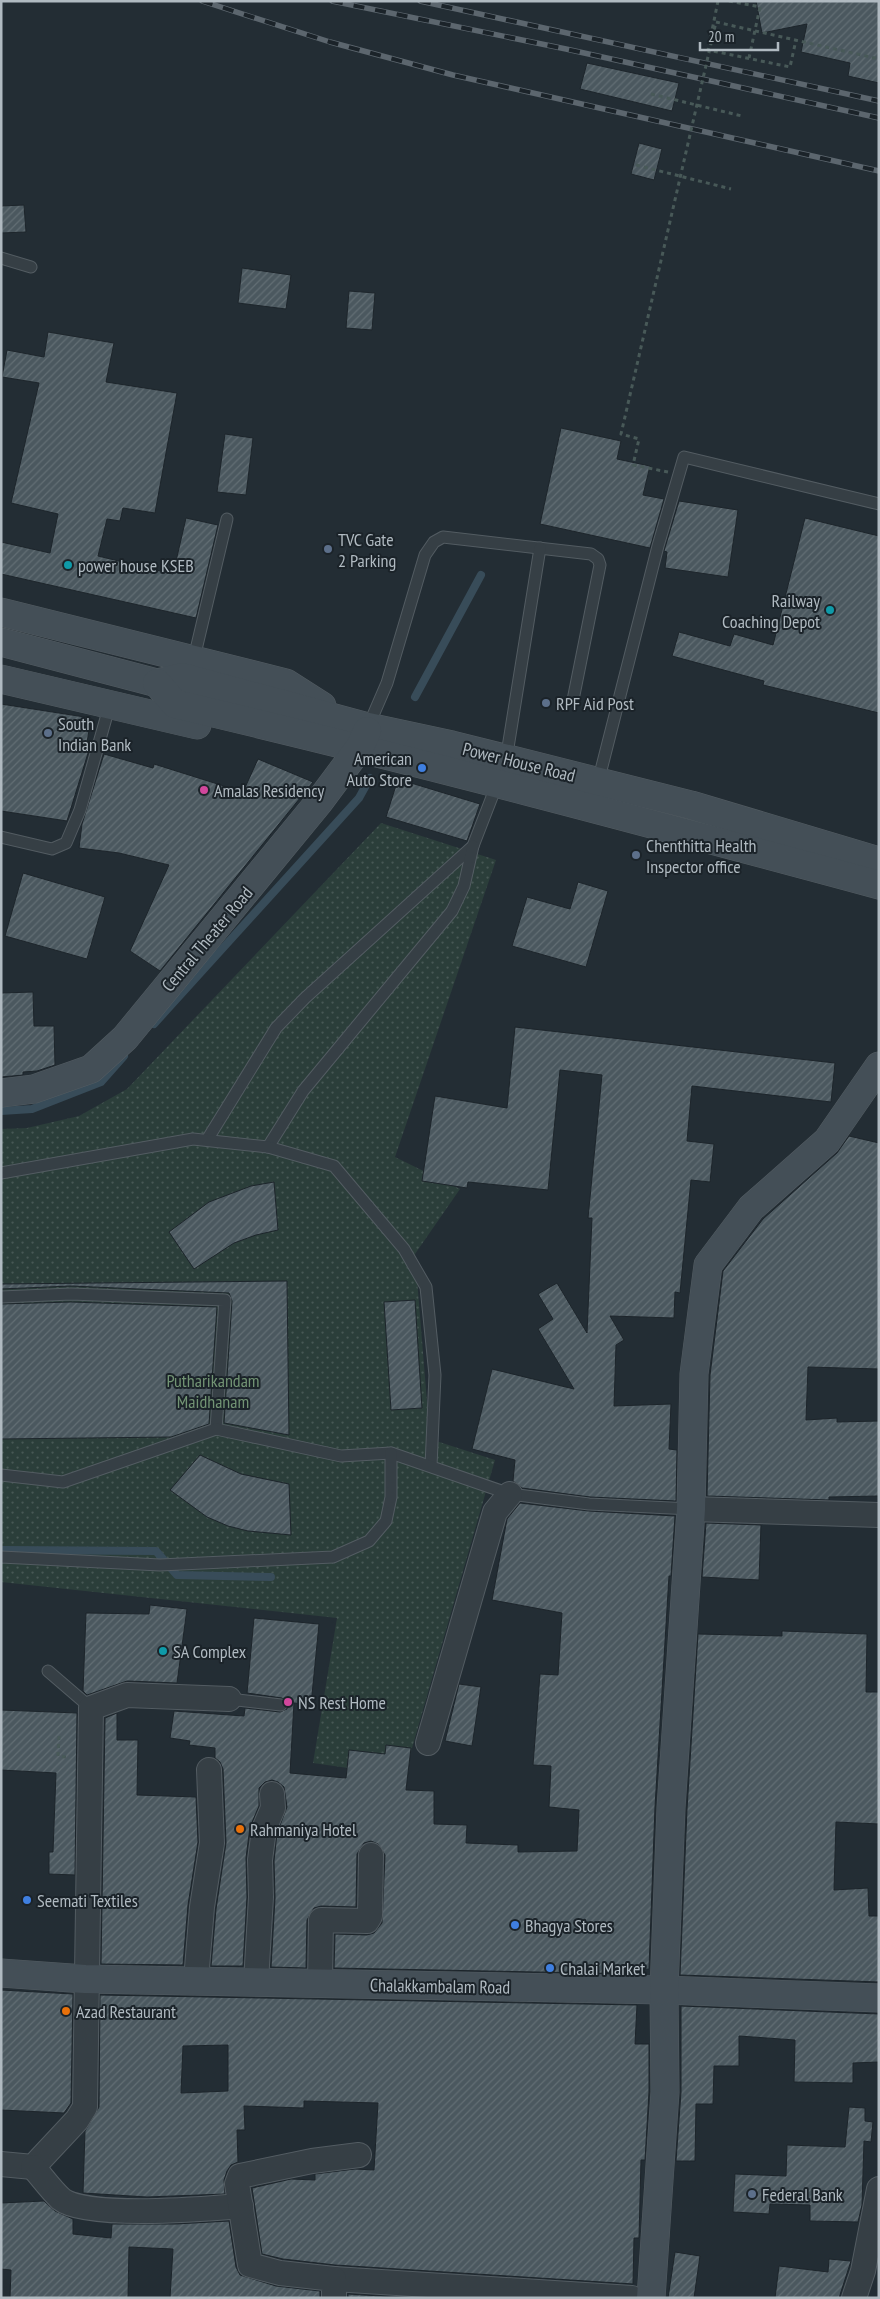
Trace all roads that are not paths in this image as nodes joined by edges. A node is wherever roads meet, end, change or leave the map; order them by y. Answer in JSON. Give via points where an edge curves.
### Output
{"nodes":[{"id":1,"x":1,"y":258,"type":"edge"},
{"id":2,"x":31,"y":267,"type":"dead end"},
{"id":3,"x":879,"y":504,"type":"edge"},
{"id":4,"x":227,"y":519,"type":"dead end"},
{"id":5,"x":540,"y":548,"type":"junction"},
{"id":6,"x":1,"y":612,"type":"edge"},
{"id":7,"x":1,"y":642,"type":"edge"},
{"id":8,"x":194,"y":658,"type":"junction"},
{"id":9,"x":1,"y":679,"type":"edge"},
{"id":10,"x":573,"y":700,"type":"dead end"},
{"id":11,"x":110,"y":704,"type":"junction"},
{"id":12,"x":353,"y":734,"type":"junction"},
{"id":13,"x":502,"y":770,"type":"junction"},
{"id":14,"x":598,"y":782,"type":"junction"},
{"id":15,"x":1,"y":838,"type":"edge"},
{"id":16,"x":473,"y":846,"type":"junction"},
{"id":17,"x":879,"y":861,"type":"edge"},
{"id":18,"x":879,"y":885,"type":"edge"},
{"id":19,"x":879,"y":1066,"type":"edge"},
{"id":20,"x":1,"y":1093,"type":"edge"},
{"id":21,"x":208,"y":1140,"type":"junction"},
{"id":22,"x":268,"y":1147,"type":"junction"},
{"id":23,"x":1,"y":1173,"type":"edge"},
{"id":24,"x":1,"y":1297,"type":"edge"},
{"id":25,"x":216,"y":1429,"type":"junction"},
{"id":26,"x":391,"y":1453,"type":"junction"},
{"id":27,"x":431,"y":1466,"type":"junction"},
{"id":28,"x":1,"y":1475,"type":"edge"},
{"id":29,"x":510,"y":1494,"type":"junction"},
{"id":30,"x":691,"y":1509,"type":"junction"},
{"id":31,"x":879,"y":1515,"type":"edge"},
{"id":32,"x":1,"y":1558,"type":"edge"},
{"id":33,"x":48,"y":1671,"type":"dead end"},
{"id":34,"x":229,"y":1700,"type":"joint"},
{"id":35,"x":281,"y":1705,"type":"dead end"},
{"id":36,"x":91,"y":1708,"type":"junction"},
{"id":37,"x":428,"y":1743,"type":"dead end"},
{"id":38,"x":209,"y":1770,"type":"dead end"},
{"id":39,"x":272,"y":1794,"type":"dead end"},
{"id":40,"x":371,"y":1855,"type":"dead end"},
{"id":41,"x":1,"y":1972,"type":"edge"},
{"id":42,"x":85,"y":1979,"type":"junction"},
{"id":43,"x":196,"y":1980,"type":"junction"},
{"id":44,"x":256,"y":1982,"type":"junction"},
{"id":45,"x":320,"y":1983,"type":"junction"},
{"id":46,"x":664,"y":1990,"type":"junction"},
{"id":47,"x":879,"y":1998,"type":"edge"},
{"id":48,"x":359,"y":2155,"type":"dead end"},
{"id":49,"x":1,"y":2164,"type":"edge"},
{"id":50,"x":33,"y":2167,"type":"junction"},
{"id":51,"x":879,"y":2190,"type":"edge"},
{"id":52,"x":241,"y":2206,"type":"junction"},
{"id":53,"x":334,"y":2288,"type":"edge"},
{"id":54,"x":632,"y":2298,"type":"edge"},
{"id":55,"x":651,"y":2298,"type":"edge"},
{"id":56,"x":854,"y":2298,"type":"edge"}],
"edges":[{"from":1,"to":2,"type":"lane"},
{"from":3,"to":14,"type":"lane","via":[[684,457]]},
{"from":4,"to":8,"type":"lane"},
{"from":5,"to":10,"type":"lane","via":[[590,554],[598,559],[600,565]]},
{"from":5,"to":12,"type":"lane","via":[[443,537],[434,542],[425,555],[387,683]]},
{"from":5,"to":13,"type":"lane"},
{"from":6,"to":8,"type":"street"},
{"from":7,"to":12,"type":"street","via":[[157,683],[182,677]]},
{"from":8,"to":12,"type":"street","via":[[286,683]]},
{"from":9,"to":11,"type":"street"},
{"from":11,"to":12,"type":"street","via":[[286,742]]},
{"from":11,"to":15,"type":"lane","via":[[80,810],[66,843],[52,849]]},
{"from":12,"to":13,"type":"street"},
{"from":12,"to":20,"type":"street","name":"Central Theater Road","via":[[288,840],[125,1038],[91,1069],[34,1089]]},
{"from":13,"to":14,"type":"street","name":"Power House Road"},
{"from":13,"to":16,"type":"lane"},
{"from":13,"to":18,"type":"street"},
{"from":14,"to":17,"type":"street","name":"Power House Road","via":[[691,805]]},
{"from":16,"to":21,"type":"lane","via":[[276,1028]]},
{"from":16,"to":22,"type":"lane","via":[[464,886],[452,911],[303,1092]]},
{"from":19,"to":30,"type":"street","via":[[827,1142],[750,1208],[708,1265],[694,1374]]},
{"from":21,"to":22,"type":"lane"},
{"from":21,"to":23,"type":"lane","via":[[193,1139]]},
{"from":22,"to":27,"type":"lane","via":[[334,1166],[404,1249],[426,1287],[435,1375]]},
{"from":24,"to":25,"type":"lane","via":[[71,1294],[226,1300]]},
{"from":25,"to":26,"type":"lane","via":[[341,1456]]},
{"from":25,"to":28,"type":"lane","via":[[63,1482]]},
{"from":26,"to":27,"type":"lane"},
{"from":26,"to":32,"type":"lane","via":[[391,1497],[386,1521],[369,1541],[333,1557],[160,1565]]},
{"from":27,"to":29,"type":"lane"},
{"from":29,"to":30,"type":"lane","via":[[589,1504]]},
{"from":29,"to":37,"type":"street","via":[[495,1512]]},
{"from":30,"to":31,"type":"street"},
{"from":30,"to":46,"type":"street","via":[[671,1808]]},
{"from":33,"to":36,"type":"lane"},
{"from":34,"to":35,"type":"lane"},
{"from":34,"to":36,"type":"street","via":[[127,1695]]},
{"from":36,"to":42,"type":"street"},
{"from":38,"to":43,"type":"street","via":[[212,1843],[202,1907]]},
{"from":39,"to":44,"type":"street","via":[[273,1808],[264,1829],[260,1860]]},
{"from":40,"to":45,"type":"street","via":[[370,1916],[367,1921],[321,1920]]},
{"from":41,"to":42,"type":"street","name":"Chalakkambalam Road"},
{"from":42,"to":43,"type":"street","name":"Chalakkambalam Road"},
{"from":42,"to":50,"type":"street","via":[[85,2107]]},
{"from":43,"to":44,"type":"street","name":"Chalakkambalam Road"},
{"from":44,"to":45,"type":"street","name":"Chalakkambalam Road"},
{"from":45,"to":46,"type":"street","name":"Chalakkambalam Road"},
{"from":46,"to":47,"type":"street","name":"Chalakkambalam Road"},
{"from":46,"to":55,"type":"street","via":[[665,2092]]},
{"from":48,"to":52,"type":"street","via":[[240,2176],[237,2184]]},
{"from":49,"to":50,"type":"street"},
{"from":50,"to":52,"type":"street","via":[[62,2200],[91,2210],[188,2210]]},
{"from":51,"to":56,"type":"street"},
{"from":52,"to":53,"type":"street","via":[[250,2265]]},
{"from":53,"to":54,"type":"street"}]}
